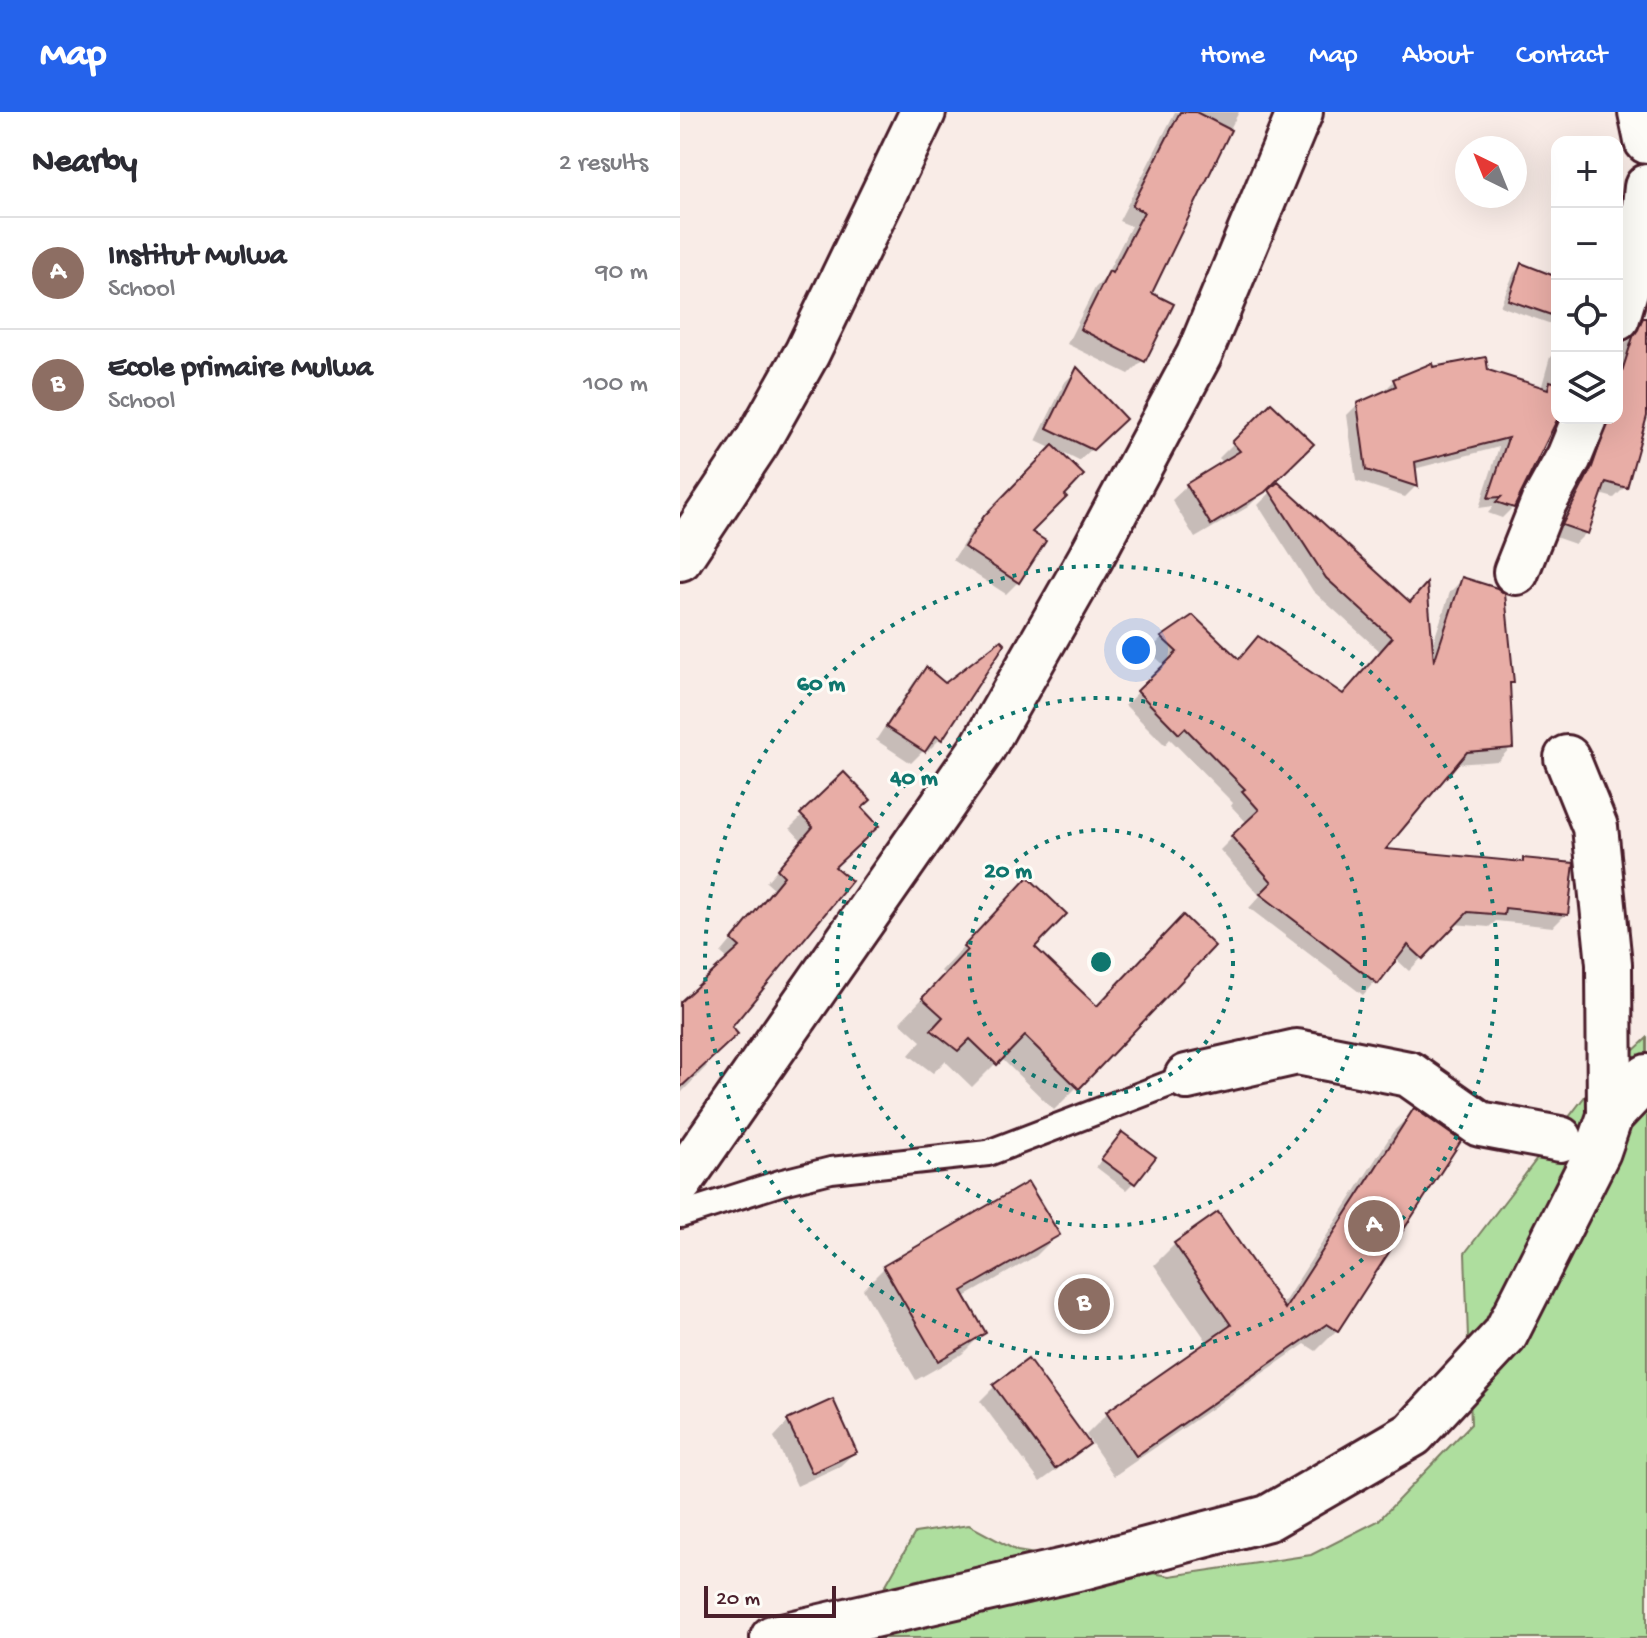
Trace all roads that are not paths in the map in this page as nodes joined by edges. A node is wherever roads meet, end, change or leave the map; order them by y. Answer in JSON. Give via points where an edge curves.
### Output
{"nodes":[{"id":1,"x":923,"y":112,"type":"edge"},
{"id":2,"x":1300,"y":112,"type":"edge"},
{"id":3,"x":1641,"y":112,"type":"edge"},
{"id":4,"x":1647,"y":141,"type":"edge"},
{"id":5,"x":1647,"y":187,"type":"edge"},
{"id":6,"x":1623,"y":298,"type":"edge"},
{"id":7,"x":1583,"y":424,"type":"edge"},
{"id":8,"x":680,"y":558,"type":"edge"},
{"id":9,"x":1516,"y":572,"type":"dead end"},
{"id":10,"x":1567,"y":758,"type":"dead end"},
{"id":11,"x":1187,"y":1077,"type":"joint"},
{"id":12,"x":1647,"y":1077,"type":"edge"},
{"id":13,"x":1610,"y":1116,"type":"junction"},
{"id":14,"x":1560,"y":1139,"type":"dead end"},
{"id":15,"x":680,"y":1182,"type":"edge"},
{"id":16,"x":680,"y":1215,"type":"edge"},
{"id":17,"x":773,"y":1638,"type":"edge"}],
"edges":[{"from":1,"to":8,"type":"street","via":[[807,353],[757,442]]},
{"from":2,"to":15,"type":"street","via":[[1199,355],[983,747]]},
{"from":3,"to":4,"type":"street"},
{"from":5,"to":6,"type":"street","via":[[1642,234]]},
{"from":7,"to":9,"type":"street"},
{"from":10,"to":13,"type":"street","via":[[1595,827],[1609,964]]},
{"from":11,"to":14,"type":"street","via":[[1297,1052],[1409,1074],[1480,1124]]},
{"from":11,"to":16,"type":"lane","via":[[988,1153],[831,1170]]},
{"from":12,"to":13,"type":"street"},
{"from":13,"to":17,"type":"street","via":[[1598,1151],[1505,1335],[1413,1434],[1268,1518]]}]}
